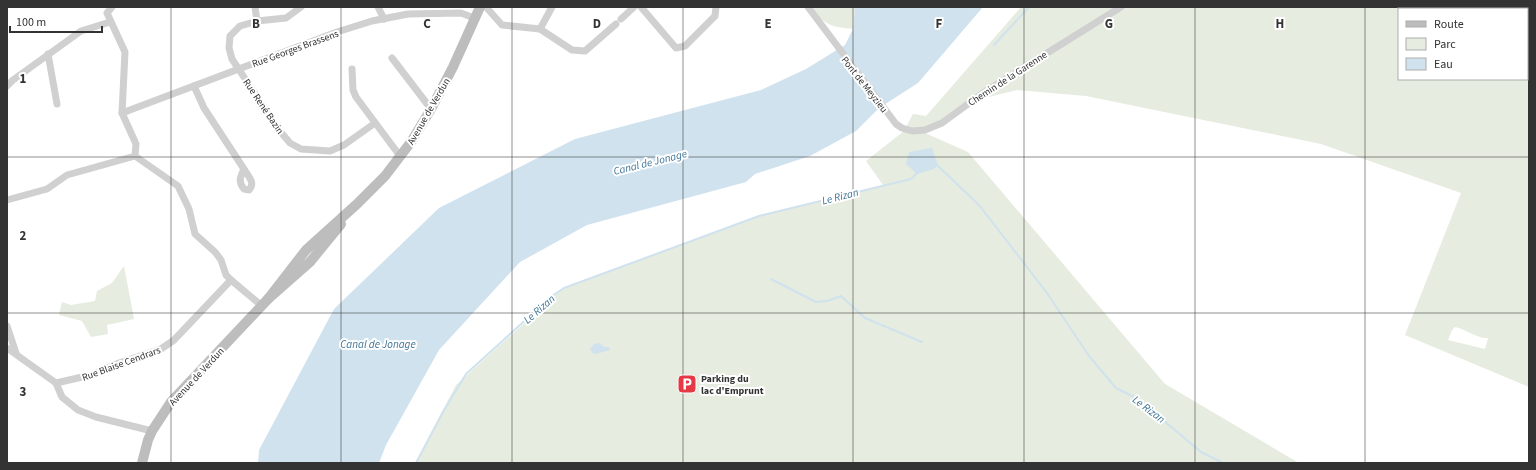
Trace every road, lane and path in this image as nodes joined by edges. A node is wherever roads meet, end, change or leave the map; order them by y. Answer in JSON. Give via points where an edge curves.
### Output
{"nodes":[{"id":1,"x":255,"y":7,"type":"edge"},
{"id":2,"x":301,"y":7,"type":"edge"},
{"id":3,"x":378,"y":7,"type":"edge"},
{"id":4,"x":480,"y":7,"type":"edge"},
{"id":5,"x":486,"y":7,"type":"edge"},
{"id":6,"x":552,"y":7,"type":"edge"},
{"id":7,"x":634,"y":7,"type":"edge"},
{"id":8,"x":641,"y":7,"type":"edge"},
{"id":9,"x":716,"y":7,"type":"edge"},
{"id":10,"x":808,"y":7,"type":"edge"},
{"id":11,"x":1121,"y":7,"type":"edge"},
{"id":12,"x":108,"y":9,"type":"edge"},
{"id":13,"x":461,"y":10,"type":"edge"},
{"id":14,"x":474,"y":18,"type":"junction"},
{"id":15,"x":384,"y":19,"type":"junction"},
{"id":16,"x":257,"y":21,"type":"junction"},
{"id":17,"x":110,"y":22,"type":"junction"},
{"id":18,"x":540,"y":29,"type":"junction"},
{"id":19,"x":48,"y":54,"type":"junction"},
{"id":20,"x":392,"y":58,"type":"dead end"},
{"id":21,"x":239,"y":69,"type":"junction"},
{"id":22,"x":352,"y":69,"type":"dead end"},
{"id":23,"x":7,"y":86,"type":"edge"},
{"id":24,"x":194,"y":86,"type":"junction"},
{"id":25,"x":57,"y":104,"type":"dead end"},
{"id":26,"x":431,"y":109,"type":"junction"},
{"id":27,"x":122,"y":113,"type":"junction"},
{"id":28,"x":893,"y":120,"type":"joint"},
{"id":29,"x":375,"y":123,"type":"junction"},
{"id":30,"x":135,"y":156,"type":"junction"},
{"id":31,"x":400,"y":156,"type":"junction"},
{"id":32,"x":244,"y":169,"type":"dead end"},
{"id":33,"x":7,"y":200,"type":"edge"},
{"id":34,"x":231,"y":280,"type":"junction"},
{"id":35,"x":265,"y":302,"type":"junction"},
{"id":36,"x":7,"y":326,"type":"edge"},
{"id":37,"x":7,"y":348,"type":"edge"},
{"id":38,"x":16,"y":353,"type":"junction"},
{"id":39,"x":56,"y":383,"type":"junction"},
{"id":40,"x":152,"y":431,"type":"junction"},
{"id":41,"x":142,"y":463,"type":"edge"}],
"edges":[{"from":1,"to":16,"type":"street"},
{"from":2,"to":16,"type":"street","name":"Rue René Bazin","via":[[286,18]]},
{"from":3,"to":15,"type":"street"},
{"from":4,"to":14,"type":"main road","name":"Avenue de Verdun"},
{"from":5,"to":18,"type":"street","via":[[502,25]]},
{"from":6,"to":18,"type":"street"},
{"from":7,"to":18,"type":"street","via":[[585,51],[572,50]]},
{"from":8,"to":9,"type":"street","via":[[676,48],[684,46],[715,16]]},
{"from":10,"to":28,"type":"street","name":"Pont de Meyzieu"},
{"from":11,"to":28,"type":"street","name":"Chemin de la Garenne","via":[[983,93],[942,123],[924,130],[912,131],[902,128]]},
{"from":12,"to":17,"type":"street"},
{"from":13,"to":14,"type":"street","name":"Rue Georges Brassens"},
{"from":13,"to":15,"type":"street","name":"Rue Georges Brassens","via":[[408,14]]},
{"from":14,"to":26,"type":"main road","name":"Avenue de Verdun"},
{"from":15,"to":21,"type":"street","name":"Rue Georges Brassens","via":[[337,32]]},
{"from":16,"to":21,"type":"street","name":"Rue René Bazin","via":[[240,26],[230,36],[229,48],[232,59]]},
{"from":17,"to":19,"type":"street","via":[[81,31]]},
{"from":17,"to":27,"type":"street","via":[[126,52]]},
{"from":19,"to":23,"type":"street"},
{"from":19,"to":25,"type":"street"},
{"from":20,"to":26,"type":"street"},
{"from":21,"to":24,"type":"street","name":"Rue Georges Brassens"},
{"from":21,"to":29,"type":"street","name":"Rue René Bazin","via":[[279,130],[290,143],[301,149],[330,151],[344,145]]},
{"from":22,"to":29,"type":"street","via":[[353,90]]},
{"from":24,"to":27,"type":"street","name":"Rue Georges Brassens"},
{"from":24,"to":32,"type":"street","via":[[204,108]]},
{"from":26,"to":31,"type":"main road","name":"Avenue de Verdun"},
{"from":27,"to":30,"type":"street","via":[[136,144]]},
{"from":29,"to":31,"type":"street"},
{"from":30,"to":33,"type":"street","via":[[67,175],[47,189]]},
{"from":30,"to":34,"type":"street","via":[[178,186],[189,209],[195,234],[215,252]]},
{"from":31,"to":35,"type":"main road","name":"Avenue de Verdun","via":[[310,262]]},
{"from":34,"to":35,"type":"street"},
{"from":34,"to":39,"type":"street","name":"Rue Blaise Cendrars","via":[[174,340],[161,349],[91,375]]},
{"from":35,"to":40,"type":"main road","name":"Avenue de Verdun","via":[[171,402]]},
{"from":36,"to":38,"type":"street"},
{"from":37,"to":38,"type":"street"},
{"from":38,"to":39,"type":"street"},
{"from":39,"to":40,"type":"street","via":[[62,397],[78,410]]},
{"from":40,"to":41,"type":"main road","name":"Avenue de Verdun"}]}
